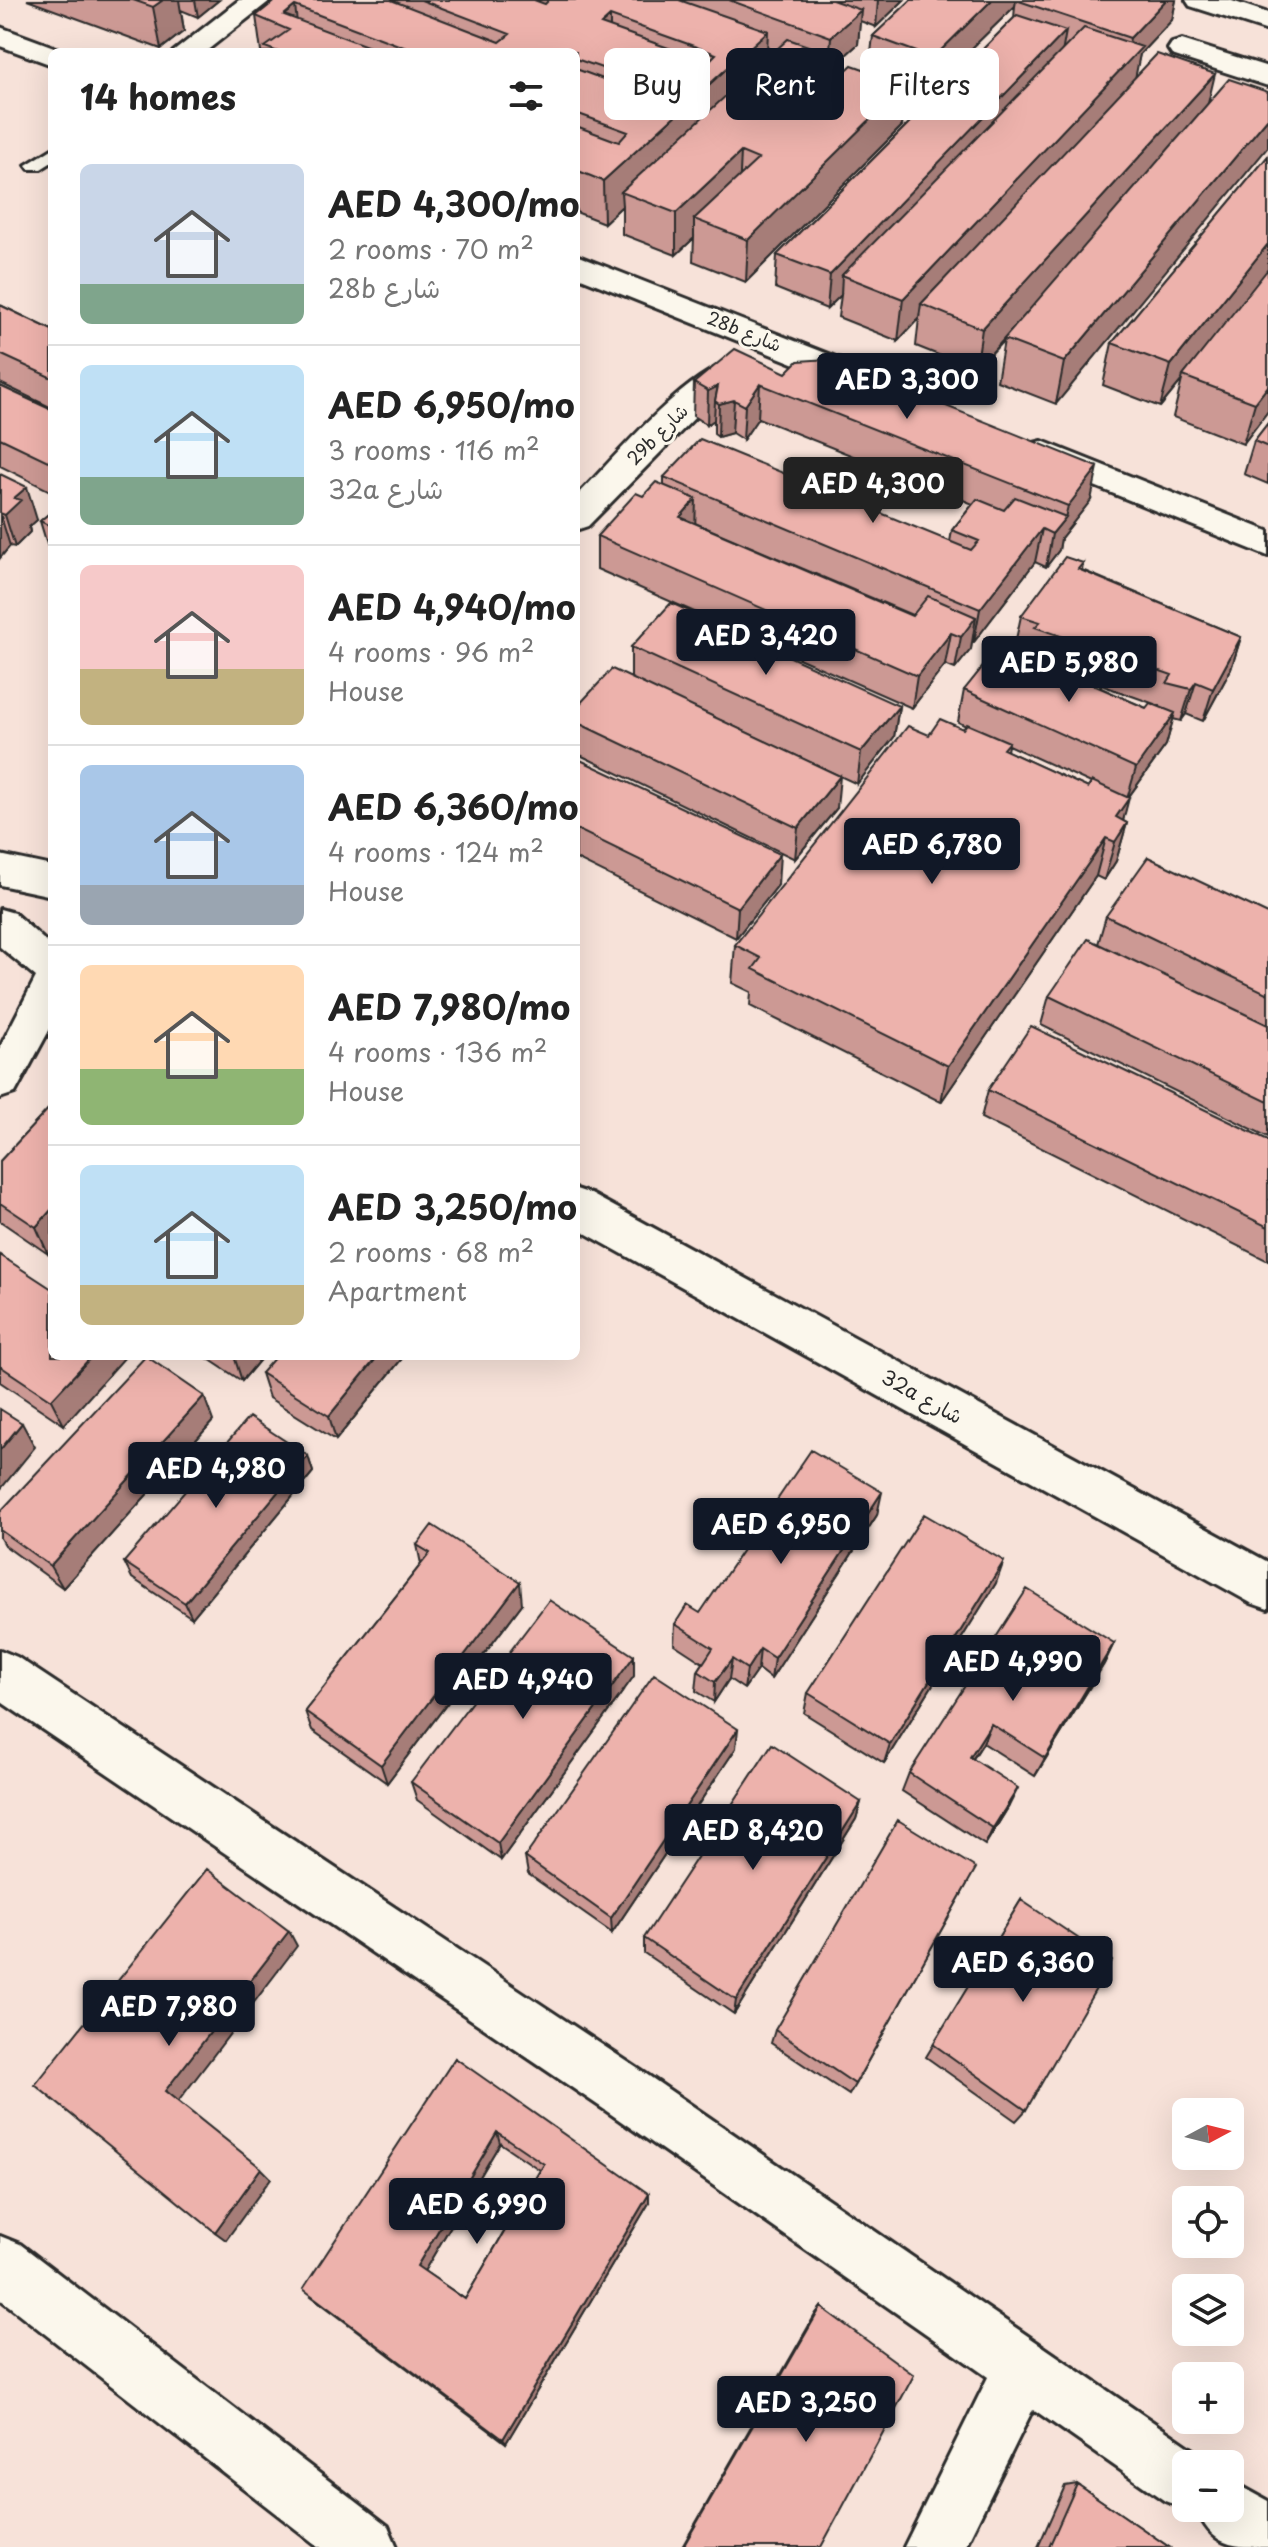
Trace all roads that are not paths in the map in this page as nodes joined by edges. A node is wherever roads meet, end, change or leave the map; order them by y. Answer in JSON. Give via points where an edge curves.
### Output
{"nodes":[{"id":1,"x":257,"y":0,"type":"edge"},
{"id":2,"x":1200,"y":0,"type":"edge"},
{"id":3,"x":1268,"y":22,"type":"edge"},
{"id":4,"x":0,"y":36,"type":"edge"},
{"id":5,"x":192,"y":48,"type":"edge"},
{"id":6,"x":1182,"y":49,"type":"dead end"},
{"id":7,"x":48,"y":54,"type":"edge"},
{"id":8,"x":1268,"y":77,"type":"edge"},
{"id":9,"x":48,"y":157,"type":"edge"},
{"id":10,"x":35,"y":165,"type":"dead end"},
{"id":11,"x":580,"y":267,"type":"edge"},
{"id":12,"x":796,"y":353,"type":"junction"},
{"id":13,"x":895,"y":392,"type":"edge"},
{"id":14,"x":1009,"y":438,"type":"edge"},
{"id":15,"x":580,"y":514,"type":"edge"},
{"id":16,"x":1268,"y":544,"type":"edge"},
{"id":17,"x":0,"y":870,"type":"edge"},
{"id":18,"x":48,"y":880,"type":"edge"},
{"id":19,"x":0,"y":924,"type":"edge"},
{"id":20,"x":48,"y":972,"type":"edge"},
{"id":21,"x":48,"y":979,"type":"edge"},
{"id":22,"x":0,"y":1081,"type":"edge"},
{"id":23,"x":580,"y":1209,"type":"edge"},
{"id":24,"x":1268,"y":1587,"type":"edge"},
{"id":25,"x":0,"y":1673,"type":"edge"},
{"id":26,"x":0,"y":2264,"type":"edge"},
{"id":27,"x":1023,"y":2367,"type":"junction"},
{"id":28,"x":1172,"y":2470,"type":"edge"},
{"id":29,"x":1244,"y":2520,"type":"edge"},
{"id":30,"x":1268,"y":2537,"type":"edge"},
{"id":31,"x":367,"y":2547,"type":"edge"},
{"id":32,"x":934,"y":2547,"type":"edge"}],
"edges":[{"from":1,"to":5,"type":"street"},
{"from":2,"to":3,"type":"street"},
{"from":4,"to":7,"type":"street"},
{"from":6,"to":8,"type":"street"},
{"from":9,"to":10,"type":"lane"},
{"from":11,"to":12,"type":"street","name":"28b شارع"},
{"from":12,"to":13,"type":"street","name":"28b شارع"},
{"from":12,"to":15,"type":"street","name":"29b شارع","via":[[754,363],[711,383]]},
{"from":14,"to":16,"type":"street"},
{"from":17,"to":18,"type":"street"},
{"from":19,"to":20,"type":"street"},
{"from":21,"to":22,"type":"street","via":[[16,1057]]},
{"from":23,"to":24,"type":"street","name":"32a شارع"},
{"from":25,"to":27,"type":"street","via":[[627,2093]]},
{"from":26,"to":31,"type":"street"},
{"from":27,"to":28,"type":"street"},
{"from":27,"to":32,"type":"street"},
{"from":29,"to":30,"type":"street"}]}
